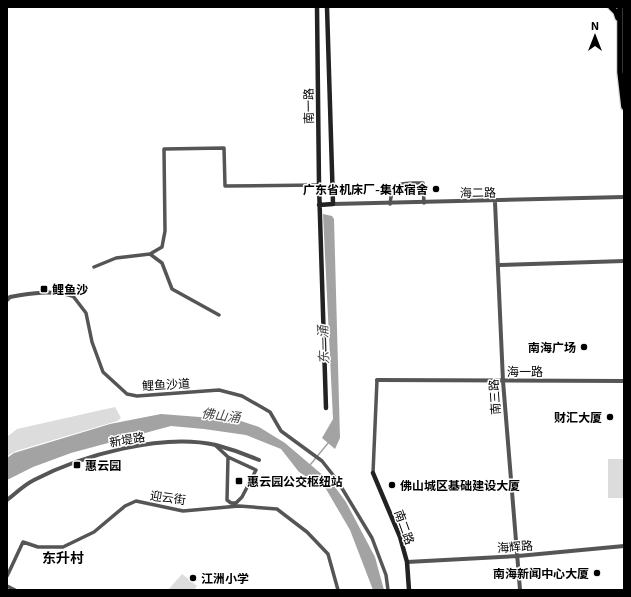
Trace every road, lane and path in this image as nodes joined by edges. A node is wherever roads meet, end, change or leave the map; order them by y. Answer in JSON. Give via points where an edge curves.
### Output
{"nodes":[{"id":1,"x":317,"y":7,"type":"edge"},
{"id":2,"x":327,"y":7,"type":"edge"},
{"id":3,"x":611,"y":7,"type":"edge"},
{"id":4,"x":620,"y":7,"type":"edge"},
{"id":5,"x":620,"y":22,"type":"junction"},
{"id":6,"x":624,"y":107,"type":"edge"},
{"id":7,"x":319,"y":184,"type":"junction"},
{"id":8,"x":624,"y":197,"type":"edge"},
{"id":9,"x":495,"y":202,"type":"junction"},
{"id":10,"x":424,"y":203,"type":"junction"},
{"id":11,"x":333,"y":204,"type":"junction"},
{"id":12,"x":390,"y":204,"type":"junction"},
{"id":13,"x":319,"y":205,"type":"junction"},
{"id":14,"x":150,"y":254,"type":"junction"},
{"id":15,"x":624,"y":260,"type":"edge"},
{"id":16,"x":498,"y":265,"type":"junction"},
{"id":17,"x":94,"y":267,"type":"dead end"},
{"id":18,"x":73,"y":296,"type":"joint"},
{"id":19,"x":7,"y":300,"type":"edge"},
{"id":20,"x":219,"y":315,"type":"dead end"},
{"id":21,"x":377,"y":380,"type":"joint"},
{"id":22,"x":503,"y":381,"type":"junction"},
{"id":23,"x":624,"y":381,"type":"edge"},
{"id":24,"x":326,"y":408,"type":"dead end"},
{"id":25,"x":215,"y":445,"type":"junction"},
{"id":26,"x":228,"y":458,"type":"junction"},
{"id":27,"x":259,"y":460,"type":"dead end"},
{"id":28,"x":373,"y":473,"type":"joint"},
{"id":29,"x":7,"y":500,"type":"edge"},
{"id":30,"x":624,"y":546,"type":"edge"},
{"id":31,"x":518,"y":556,"type":"junction"},
{"id":32,"x":407,"y":562,"type":"junction"},
{"id":33,"x":8,"y":571,"type":"edge"},
{"id":34,"x":7,"y":576,"type":"edge"},
{"id":35,"x":7,"y":586,"type":"edge"},
{"id":36,"x":15,"y":590,"type":"edge"},
{"id":37,"x":338,"y":590,"type":"edge"},
{"id":38,"x":388,"y":590,"type":"edge"},
{"id":39,"x":409,"y":590,"type":"edge"},
{"id":40,"x":520,"y":590,"type":"edge"}],
"edges":[{"from":1,"to":7,"type":"main road","name":"南一路"},
{"from":2,"to":11,"type":"main road","name":"南一路"},
{"from":3,"to":5,"type":"highway"},
{"from":4,"to":5,"type":"highway"},
{"from":5,"to":6,"type":"highway","via":[[620,72]]},
{"from":7,"to":13,"type":"main road","name":"南一路"},
{"from":7,"to":14,"type":"street","via":[[225,186],[224,148],[164,149],[165,231],[162,247]]},
{"from":8,"to":9,"type":"street","name":"海二路"},
{"from":9,"to":10,"type":"street","name":"海二路"},
{"from":9,"to":16,"type":"street","name":"南三路"},
{"from":10,"to":12,"type":"street","name":"海二路"},
{"from":10,"to":12,"type":"street","via":[[423,183],[399,183],[393,189]]},
{"from":11,"to":12,"type":"street","name":"海二路"},
{"from":11,"to":13,"type":"main road"},
{"from":13,"to":24,"type":"main road","name":"南一路"},
{"from":14,"to":17,"type":"street","via":[[116,258]]},
{"from":14,"to":20,"type":"street","via":[[162,263],[172,289]]},
{"from":15,"to":16,"type":"street"},
{"from":16,"to":22,"type":"street","name":"南三路"},
{"from":18,"to":19,"type":"street","via":[[57,292],[38,292]]},
{"from":18,"to":38,"type":"street","name":"鲤鱼沙道","via":[[86,314],[92,342],[104,372],[127,394],[137,396],[218,390],[242,396],[270,412],[281,431],[319,459],[337,480],[372,538],[386,576]]},
{"from":21,"to":22,"type":"street","name":"海一路"},
{"from":21,"to":28,"type":"street"},
{"from":22,"to":23,"type":"street","name":"海一路"},
{"from":22,"to":31,"type":"street","name":"南三路"},
{"from":25,"to":26,"type":"street"},
{"from":25,"to":27,"type":"street","name":"新堤路"},
{"from":25,"to":29,"type":"street","name":"新堤路","via":[[161,443],[113,450],[65,466],[32,481]]},
{"from":26,"to":26,"type":"street","via":[[227,500],[236,503],[242,497],[256,470]]},
{"from":28,"to":32,"type":"main road","name":"南二路","via":[[400,537]]},
{"from":30,"to":31,"type":"street","name":"海辉路"},
{"from":31,"to":32,"type":"street","name":"海辉路"},
{"from":31,"to":40,"type":"street","name":"南三路"},
{"from":32,"to":39,"type":"main road","name":"南二路"},
{"from":33,"to":34,"type":"street"},
{"from":33,"to":37,"type":"street","name":"迎云街","via":[[24,542],[38,547],[64,547],[94,532],[136,501],[183,511],[239,506],[277,509],[306,532],[328,554]]},
{"from":35,"to":36,"type":"street"}]}
